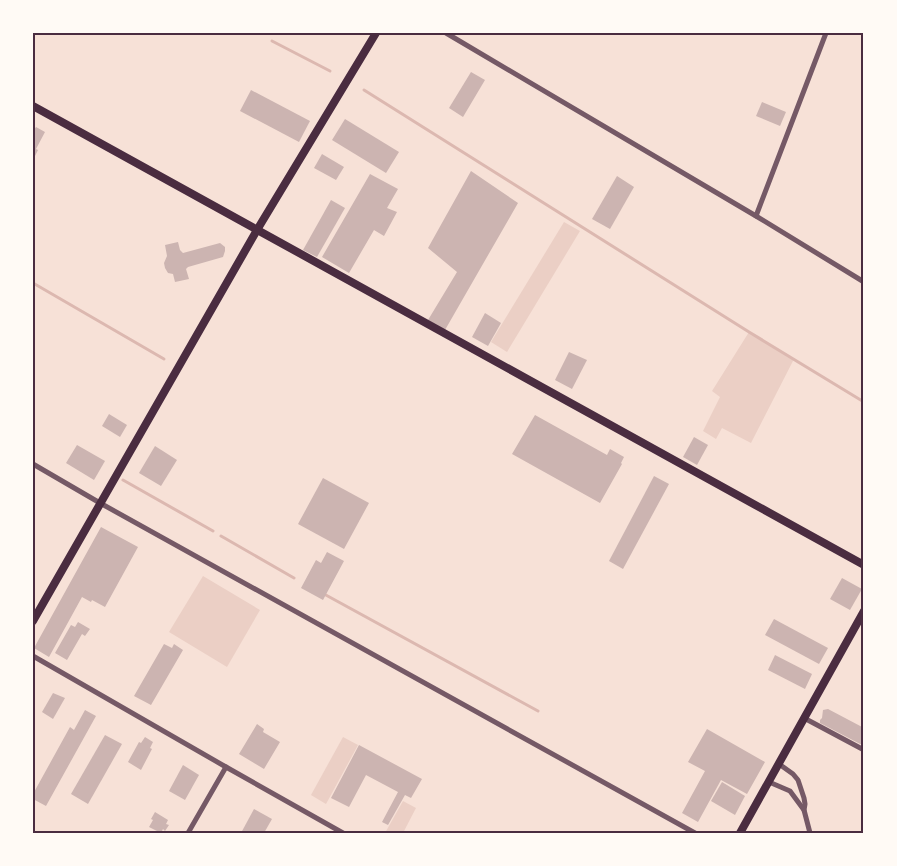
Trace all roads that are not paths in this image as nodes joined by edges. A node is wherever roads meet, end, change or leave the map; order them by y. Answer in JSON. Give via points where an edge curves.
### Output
{"nodes":[{"id":1,"x":376,"y":33,"type":"edge"},
{"id":2,"x":446,"y":33,"type":"edge"},
{"id":3,"x":826,"y":33,"type":"edge"},
{"id":4,"x":33,"y":105,"type":"edge"},
{"id":5,"x":756,"y":216,"type":"junction"},
{"id":6,"x":257,"y":231,"type":"junction"},
{"id":7,"x":864,"y":282,"type":"edge"},
{"id":8,"x":33,"y":464,"type":"edge"},
{"id":9,"x":100,"y":503,"type":"junction"},
{"id":10,"x":864,"y":565,"type":"edge"},
{"id":11,"x":864,"y":611,"type":"edge"},
{"id":12,"x":33,"y":621,"type":"edge"},
{"id":13,"x":33,"y":656,"type":"edge"},
{"id":14,"x":804,"y":718,"type":"junction"},
{"id":15,"x":864,"y":750,"type":"edge"},
{"id":16,"x":779,"y":764,"type":"junction"},
{"id":17,"x":226,"y":767,"type":"junction"},
{"id":18,"x":769,"y":782,"type":"junction"},
{"id":19,"x":804,"y":810,"type":"junction"},
{"id":20,"x":188,"y":833,"type":"edge"},
{"id":21,"x":343,"y":833,"type":"edge"},
{"id":22,"x":695,"y":833,"type":"edge"},
{"id":23,"x":740,"y":833,"type":"edge"},
{"id":24,"x":810,"y":833,"type":"edge"}],
"edges":[{"from":1,"to":6,"type":"main road"},
{"from":2,"to":5,"type":"street"},
{"from":3,"to":5,"type":"street"},
{"from":4,"to":6,"type":"main road"},
{"from":5,"to":7,"type":"street"},
{"from":6,"to":9,"type":"main road"},
{"from":6,"to":10,"type":"main road"},
{"from":8,"to":9,"type":"street"},
{"from":9,"to":12,"type":"main road"},
{"from":9,"to":22,"type":"street"},
{"from":11,"to":14,"type":"main road"},
{"from":13,"to":17,"type":"street"},
{"from":14,"to":15,"type":"street"},
{"from":14,"to":16,"type":"main road"},
{"from":16,"to":18,"type":"main road"},
{"from":16,"to":19,"type":"street","via":[[798,780]]},
{"from":17,"to":20,"type":"street"},
{"from":17,"to":21,"type":"street"},
{"from":18,"to":19,"type":"street","via":[[790,791]]},
{"from":18,"to":23,"type":"main road"},
{"from":19,"to":24,"type":"street"}]}
